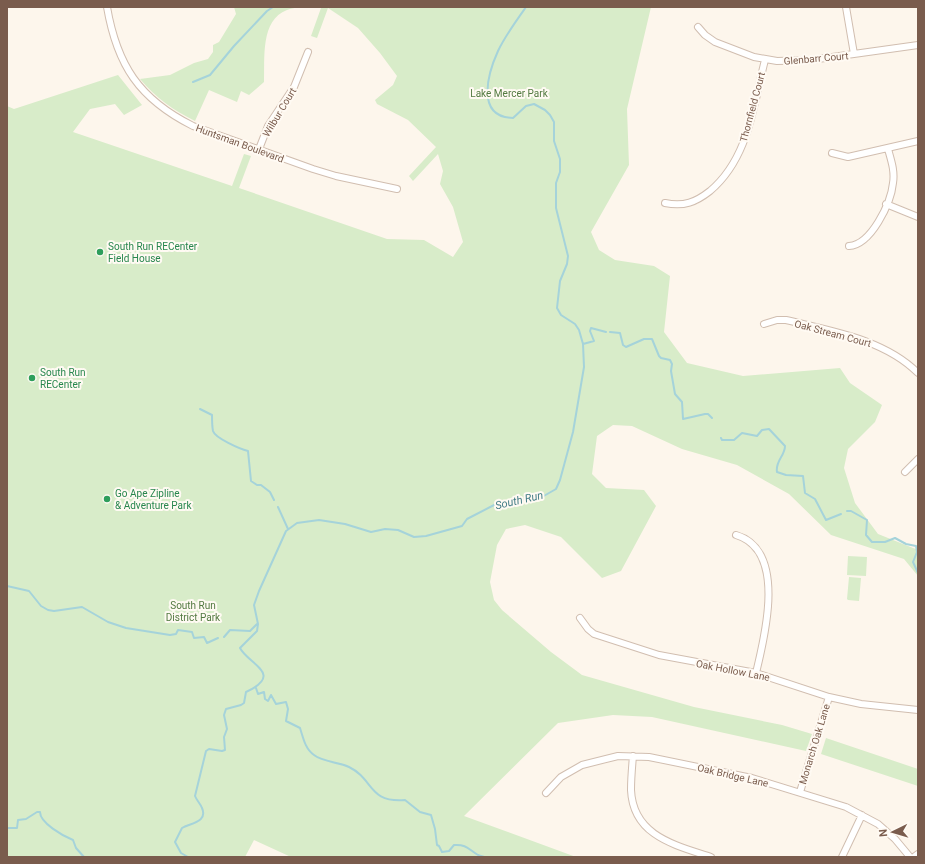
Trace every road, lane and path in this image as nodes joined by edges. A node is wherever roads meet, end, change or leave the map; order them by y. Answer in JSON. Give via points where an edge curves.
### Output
{"nodes":[{"id":1,"x":107,"y":7,"type":"edge"},
{"id":2,"x":846,"y":7,"type":"edge"},
{"id":3,"x":698,"y":27,"type":"dead end"},
{"id":4,"x":918,"y":45,"type":"edge"},
{"id":5,"x":308,"y":52,"type":"dead end"},
{"id":6,"x":854,"y":54,"type":"junction"},
{"id":7,"x":765,"y":60,"type":"junction"},
{"id":8,"x":918,"y":141,"type":"edge"},
{"id":9,"x":259,"y":149,"type":"junction"},
{"id":10,"x":888,"y":149,"type":"junction"},
{"id":11,"x":832,"y":153,"type":"dead end"},
{"id":12,"x":397,"y":189,"type":"dead end"},
{"id":13,"x":665,"y":203,"type":"dead end"},
{"id":14,"x":886,"y":204,"type":"junction"},
{"id":15,"x":918,"y":217,"type":"edge"},
{"id":16,"x":849,"y":246,"type":"dead end"},
{"id":17,"x":764,"y":324,"type":"dead end"},
{"id":18,"x":918,"y":373,"type":"edge"},
{"id":19,"x":918,"y":459,"type":"edge"},
{"id":20,"x":905,"y":472,"type":"dead end"},
{"id":21,"x":736,"y":535,"type":"dead end"},
{"id":22,"x":580,"y":618,"type":"dead end"},
{"id":23,"x":756,"y":673,"type":"junction"},
{"id":24,"x":829,"y":697,"type":"junction"},
{"id":25,"x":918,"y":710,"type":"edge"},
{"id":26,"x":633,"y":756,"type":"junction"},
{"id":27,"x":800,"y":792,"type":"junction"},
{"id":28,"x":546,"y":793,"type":"dead end"},
{"id":29,"x":862,"y":815,"type":"junction"},
{"id":30,"x":918,"y":854,"type":"edge"},
{"id":31,"x":711,"y":857,"type":"edge"},
{"id":32,"x":842,"y":857,"type":"edge"},
{"id":33,"x":910,"y":857,"type":"edge"},
{"id":34,"x":914,"y":857,"type":"edge"}],
"edges":[{"from":1,"to":9,"type":"street","name":"Huntsman Boulevard","via":[[115,43],[136,82],[150,97],[166,111],[193,126]]},
{"from":2,"to":6,"type":"street"},
{"from":3,"to":7,"type":"street","name":"Glenbarr Court","via":[[712,40]]},
{"from":4,"to":6,"type":"street","name":"Glenbarr Court"},
{"from":5,"to":9,"type":"street","name":"Wilbur Court","via":[[294,87],[268,126]]},
{"from":6,"to":7,"type":"street","name":"Glenbarr Court","via":[[798,62]]},
{"from":7,"to":13,"type":"street","name":"Thornfield Court","via":[[748,131],[738,157],[729,171],[718,184],[694,202],[684,205]]},
{"from":8,"to":10,"type":"street"},
{"from":9,"to":12,"type":"street","name":"Huntsman Boulevard","via":[[336,176]]},
{"from":10,"to":11,"type":"street","via":[[848,157]]},
{"from":10,"to":14,"type":"street","via":[[894,176]]},
{"from":14,"to":15,"type":"street"},
{"from":14,"to":16,"type":"street","via":[[872,231],[856,246]]},
{"from":17,"to":18,"type":"street","name":"Oak Stream Court","via":[[786,320],[872,343],[902,359]]},
{"from":19,"to":20,"type":"street"},
{"from":21,"to":23,"type":"street","via":[[749,541],[758,550],[767,579],[767,620]]},
{"from":22,"to":23,"type":"street","name":"Oak Hollow Lane","via":[[594,634],[633,648],[683,661]]},
{"from":23,"to":24,"type":"street","name":"Oak Hollow Lane"},
{"from":24,"to":25,"type":"street","name":"Oak Hollow Lane","via":[[860,704]]},
{"from":24,"to":27,"type":"street","name":"Monarch Oak Lane"},
{"from":26,"to":27,"type":"street","name":"Oak Bridge Lane","via":[[752,778]]},
{"from":26,"to":28,"type":"street","name":"Oak Bridge Lane","via":[[604,759],[582,766],[561,777]]},
{"from":26,"to":31,"type":"street","via":[[632,798],[643,824],[662,839]]},
{"from":27,"to":29,"type":"street","name":"Oak Bridge Lane"},
{"from":29,"to":32,"type":"street"},
{"from":29,"to":33,"type":"street","name":"Oak Bridge Lane","via":[[888,832]]},
{"from":30,"to":34,"type":"street"}]}
